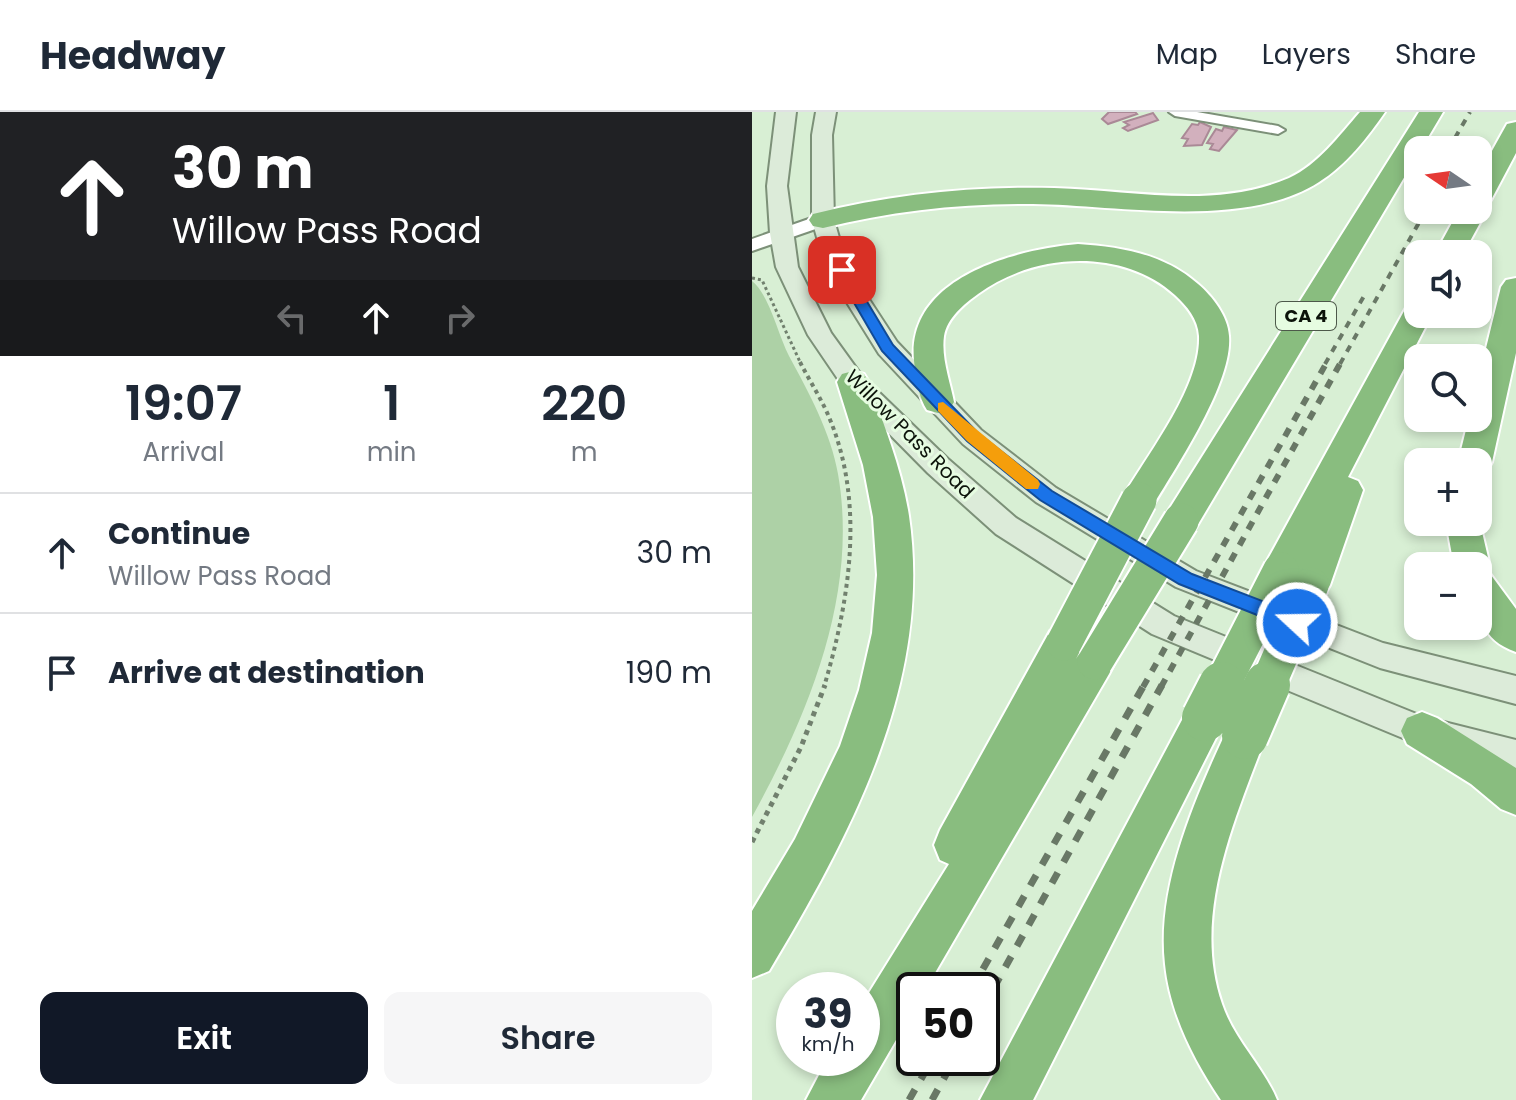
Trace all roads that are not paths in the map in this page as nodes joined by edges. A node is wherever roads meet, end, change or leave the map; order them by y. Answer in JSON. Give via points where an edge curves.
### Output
{"nodes":[{"id":1,"x":786,"y":112,"type":"edge"},
{"id":2,"x":826,"y":112,"type":"edge"},
{"id":3,"x":1175,"y":112,"type":"edge"},
{"id":4,"x":1373,"y":112,"type":"edge"},
{"id":5,"x":1431,"y":112,"type":"edge"},
{"id":6,"x":1516,"y":129,"type":"edge"},
{"id":7,"x":1278,"y":130,"type":"dead end"},
{"id":8,"x":1492,"y":174,"type":"edge"},
{"id":9,"x":823,"y":220,"type":"junction"},
{"id":10,"x":781,"y":233,"type":"junction"},
{"id":11,"x":752,"y":245,"type":"edge"},
{"id":12,"x":1516,"y":287,"type":"edge"},
{"id":13,"x":1410,"y":328,"type":"edge"},
{"id":14,"x":853,"y":382,"type":"junction"},
{"id":15,"x":938,"y":402,"type":"junction"},
{"id":16,"x":1478,"y":448,"type":"edge"},
{"id":17,"x":1492,"y":607,"type":"edge"},
{"id":18,"x":1516,"y":636,"type":"edge"},
{"id":19,"x":1079,"y":653,"type":"junction"},
{"id":20,"x":1516,"y":690,"type":"edge"},
{"id":21,"x":1225,"y":727,"type":"junction"},
{"id":22,"x":1422,"y":731,"type":"junction"},
{"id":23,"x":1516,"y":755,"type":"edge"},
{"id":24,"x":1516,"y":795,"type":"edge"},
{"id":25,"x":752,"y":954,"type":"edge"},
{"id":26,"x":880,"y":988,"type":"edge"},
{"id":27,"x":880,"y":1017,"type":"edge"},
{"id":28,"x":830,"y":1076,"type":"edge"},
{"id":29,"x":846,"y":1076,"type":"edge"},
{"id":30,"x":817,"y":1100,"type":"edge"},
{"id":31,"x":832,"y":1100,"type":"edge"},
{"id":32,"x":1006,"y":1100,"type":"edge"},
{"id":33,"x":1251,"y":1100,"type":"edge"}],
"edges":[{"from":1,"to":10,"type":"main road","name":"Willow Pass Road","via":[[777,186]]},
{"from":2,"to":9,"type":"main road"},
{"from":3,"to":7,"type":"street"},
{"from":4,"to":9,"type":"highway","via":[[1319,171],[1264,194],[1209,202],[977,195]]},
{"from":5,"to":19,"type":"highway","number":"CA 4","bridge":true,"via":[[1181,521]]},
{"from":6,"to":8,"type":"highway"},
{"from":9,"to":10,"type":"street"},
{"from":9,"to":15,"type":"main road","via":[[853,293],[881,337]]},
{"from":10,"to":11,"type":"street"},
{"from":10,"to":14,"type":"main road","name":"Willow Pass Road","via":[[800,297]]},
{"from":12,"to":16,"type":"highway"},
{"from":13,"to":21,"type":"highway","bridge":true},
{"from":14,"to":22,"type":"main road","name":"Willow Pass Road","via":[[1006,526],[1163,625]]},
{"from":14,"to":25,"type":"highway","via":[[892,519],[895,563],[887,655],[854,765],[824,831]]},
{"from":15,"to":19,"type":"highway","bridge":true,"via":[[929,360],[930,333],[945,306],[968,285],[1030,258],[1063,253],[1131,260],[1188,289],[1206,311],[1215,339],[1206,376],[1139,500]]},
{"from":15,"to":20,"type":"main road","via":[[972,437],[1046,495],[1186,579],[1380,655]]},
{"from":17,"to":18,"type":"highway"},
{"from":19,"to":26,"type":"highway"},
{"from":19,"to":27,"type":"highway","number":"CA 4"},
{"from":21,"to":32,"type":"highway"},
{"from":21,"to":33,"type":"highway","via":[[1185,937],[1201,1018],[1230,1074]]},
{"from":22,"to":23,"type":"main road","name":"Willow Pass Road"},
{"from":22,"to":24,"type":"highway"},
{"from":28,"to":30,"type":"highway"},
{"from":29,"to":31,"type":"highway"}]}
